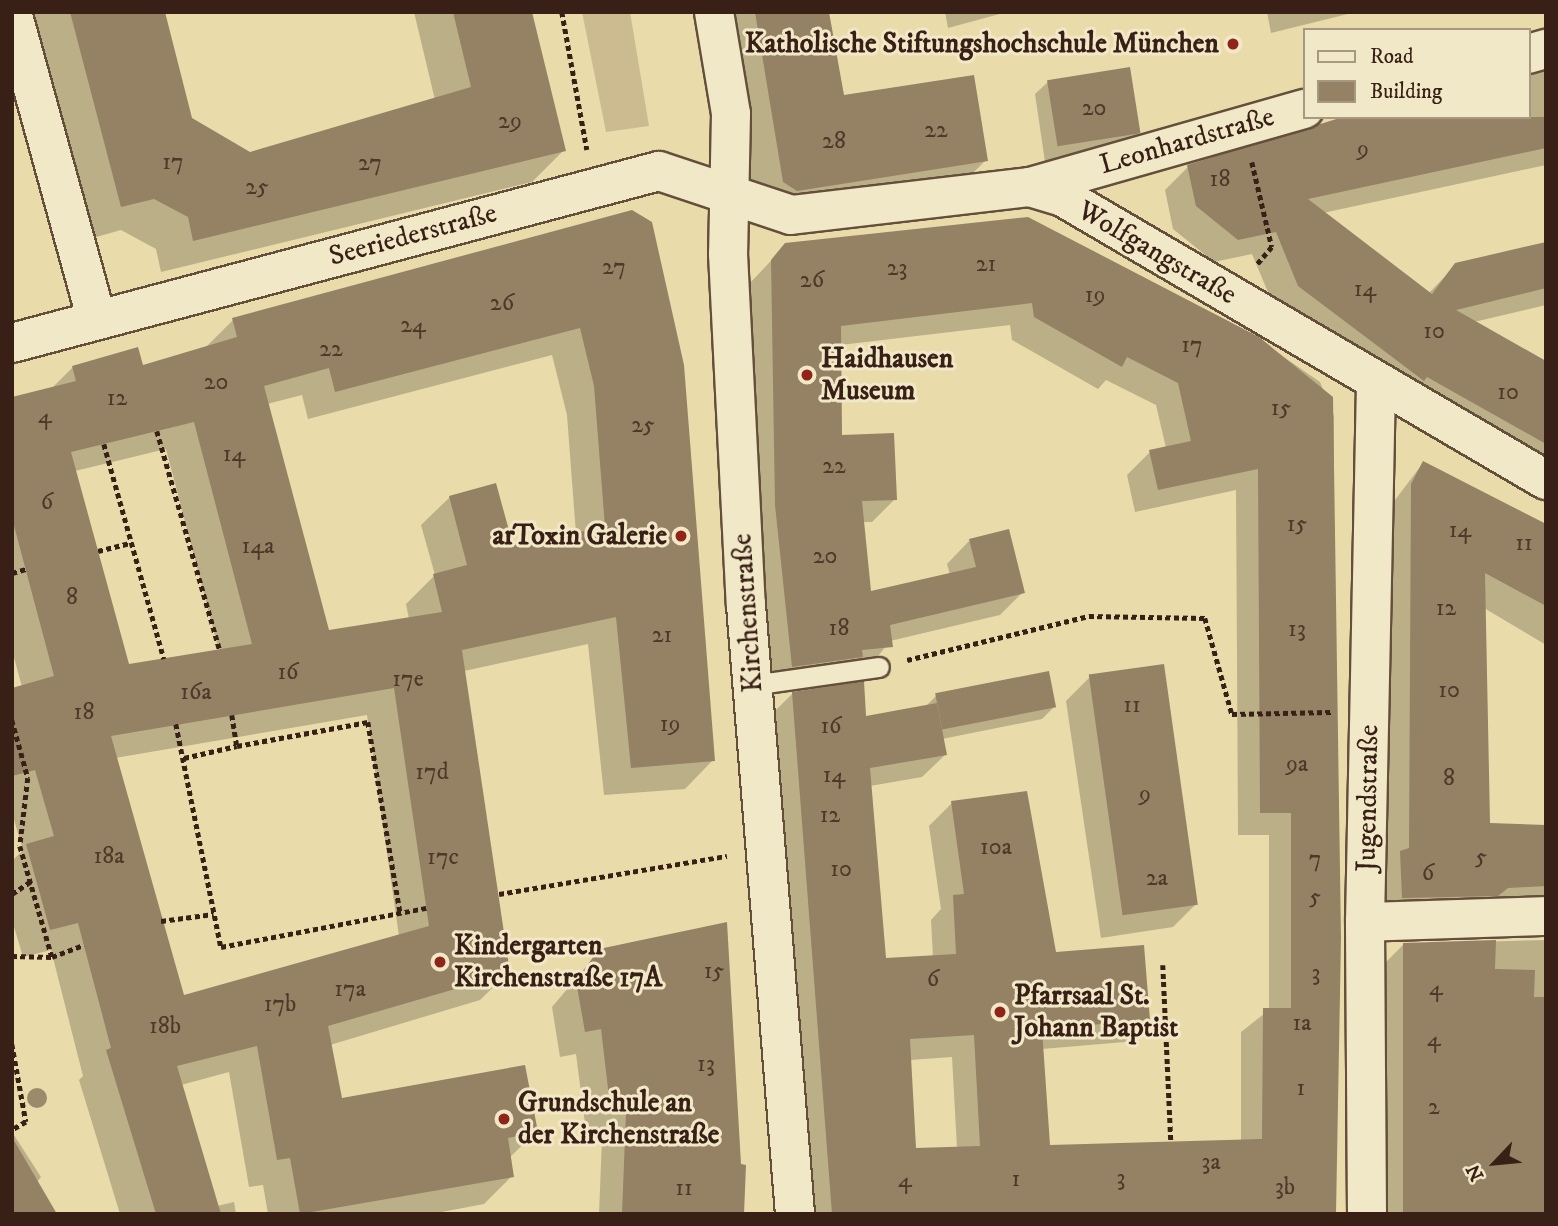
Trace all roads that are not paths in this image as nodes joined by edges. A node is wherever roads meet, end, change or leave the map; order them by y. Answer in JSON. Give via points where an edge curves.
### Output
{"nodes":[{"id":1,"x":12,"y":12,"type":"edge"},
{"id":2,"x":714,"y":12,"type":"edge"},
{"id":3,"x":1302,"y":110,"type":"edge"},
{"id":4,"x":1030,"y":187,"type":"junction"},
{"id":5,"x":729,"y":194,"type":"junction"},
{"id":6,"x":96,"y":318,"type":"junction"},
{"id":7,"x":12,"y":343,"type":"edge"},
{"id":8,"x":1376,"y":382,"type":"junction"},
{"id":9,"x":1546,"y":480,"type":"edge"},
{"id":10,"x":879,"y":667,"type":"road end"},
{"id":11,"x":752,"y":685,"type":"junction"},
{"id":12,"x":1546,"y":916,"type":"edge"},
{"id":13,"x":1365,"y":922,"type":"junction"},
{"id":14,"x":795,"y":1214,"type":"edge"},
{"id":15,"x":1367,"y":1214,"type":"edge"}],
"edges":[{"from":1,"to":6,"type":"street"},
{"from":2,"to":5,"type":"street","name":"Kirchenstraße","via":[[731,114]]},
{"from":3,"to":4,"type":"street","name":"Leonhardstraße"},
{"from":4,"to":5,"type":"street","name":"Wolfgangstraße","via":[[791,215]]},
{"from":4,"to":8,"type":"street","name":"Wolfgangstraße","via":[[1063,197]]},
{"from":5,"to":6,"type":"street","name":"Seeriederstraße","via":[[659,171]]},
{"from":5,"to":11,"type":"street","name":"Kirchenstraße"},
{"from":6,"to":7,"type":"street","name":"Seeriederstraße"},
{"from":8,"to":9,"type":"street","name":"Wolfgangstraße"},
{"from":8,"to":13,"type":"street","name":"Jugendstraße"},
{"from":10,"to":11,"type":"lane"},
{"from":11,"to":14,"type":"street","name":"Kirchenstraße"},
{"from":12,"to":13,"type":"street"},
{"from":13,"to":15,"type":"street","name":"Jugendstraße"}]}
